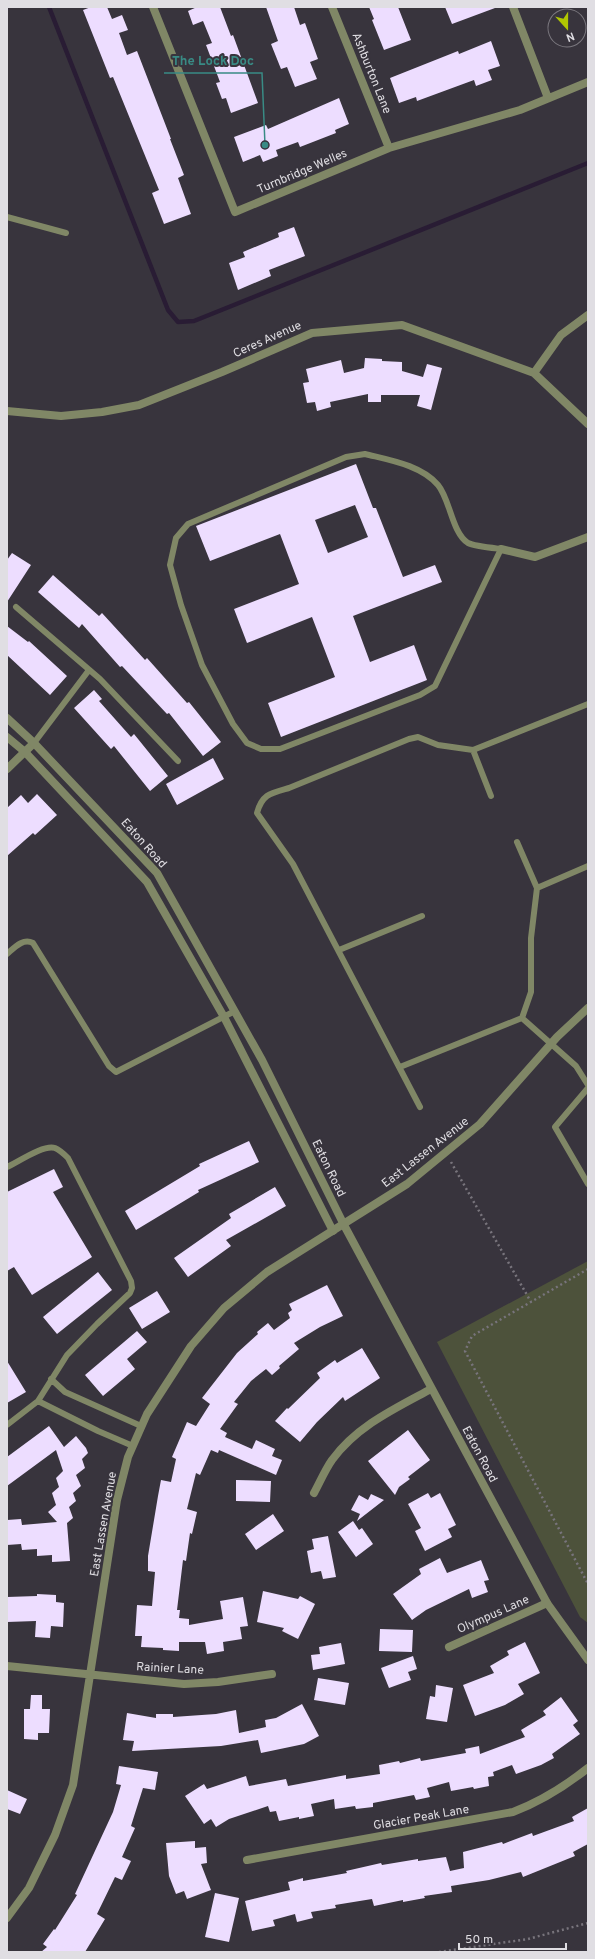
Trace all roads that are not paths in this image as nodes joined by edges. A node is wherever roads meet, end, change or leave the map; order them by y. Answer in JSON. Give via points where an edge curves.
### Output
{"nodes":[{"id":1,"x":152,"y":7,"type":"edge"},
{"id":2,"x":332,"y":7,"type":"edge"},
{"id":3,"x":513,"y":7,"type":"edge"},
{"id":4,"x":588,"y":82,"type":"edge"},
{"id":5,"x":548,"y":98,"type":"junction"},
{"id":6,"x":389,"y":148,"type":"junction"},
{"id":7,"x":7,"y":217,"type":"edge"},
{"id":8,"x":66,"y":233,"type":"dead end"},
{"id":9,"x":588,"y":315,"type":"edge"},
{"id":10,"x":534,"y":373,"type":"junction"},
{"id":11,"x":7,"y":411,"type":"edge"},
{"id":12,"x":588,"y":424,"type":"edge"},
{"id":13,"x":588,"y":537,"type":"edge"},
{"id":14,"x":501,"y":549,"type":"junction"},
{"id":15,"x":16,"y":607,"type":"dead end"},
{"id":16,"x":89,"y":670,"type":"junction"},
{"id":17,"x":588,"y":704,"type":"edge"},
{"id":18,"x":7,"y":718,"type":"edge"},
{"id":19,"x":7,"y":737,"type":"edge"},
{"id":20,"x":34,"y":743,"type":"junction"},
{"id":21,"x":474,"y":750,"type":"junction"},
{"id":22,"x":25,"y":752,"type":"junction"},
{"id":23,"x":178,"y":762,"type":"dead end"},
{"id":24,"x":7,"y":769,"type":"edge"},
{"id":25,"x":491,"y":796,"type":"dead end"},
{"id":26,"x":517,"y":842,"type":"dead end"},
{"id":27,"x":588,"y":866,"type":"edge"},
{"id":28,"x":537,"y":888,"type":"junction"},
{"id":29,"x":422,"y":916,"type":"dead end"},
{"id":30,"x":339,"y":950,"type":"junction"},
{"id":31,"x":7,"y":954,"type":"edge"},
{"id":32,"x":588,"y":1008,"type":"edge"},
{"id":33,"x":235,"y":1011,"type":"junction"},
{"id":34,"x":224,"y":1017,"type":"junction"},
{"id":35,"x":522,"y":1018,"type":"junction"},
{"id":36,"x":550,"y":1044,"type":"junction"},
{"id":37,"x":400,"y":1067,"type":"junction"},
{"id":38,"x":588,"y":1085,"type":"edge"},
{"id":39,"x":588,"y":1088,"type":"edge"},
{"id":40,"x":420,"y":1107,"type":"dead end"},
{"id":41,"x":7,"y":1167,"type":"edge"},
{"id":42,"x":588,"y":1184,"type":"edge"},
{"id":43,"x":344,"y":1225,"type":"junction"},
{"id":44,"x":333,"y":1231,"type":"junction"},
{"id":45,"x":51,"y":1379,"type":"junction"},
{"id":46,"x":431,"y":1389,"type":"junction"},
{"id":47,"x":38,"y":1401,"type":"junction"},
{"id":48,"x":7,"y":1425,"type":"edge"},
{"id":49,"x":141,"y":1426,"type":"junction"},
{"id":50,"x":133,"y":1446,"type":"junction"},
{"id":51,"x":314,"y":1493,"type":"dead end"},
{"id":52,"x":547,"y":1603,"type":"junction"},
{"id":53,"x":449,"y":1647,"type":"dead end"},
{"id":54,"x":588,"y":1660,"type":"edge"},
{"id":55,"x":7,"y":1666,"type":"edge"},
{"id":56,"x":91,"y":1674,"type":"junction"},
{"id":57,"x":272,"y":1674,"type":"dead end"},
{"id":58,"x":588,"y":1768,"type":"edge"},
{"id":59,"x":247,"y":1860,"type":"dead end"},
{"id":60,"x":7,"y":1918,"type":"edge"}],
"edges":[{"from":1,"to":6,"type":"street","name":"Turnbridge Welles","via":[[235,212]]},
{"from":2,"to":6,"type":"street","name":"Ashburton Lane"},
{"from":3,"to":5,"type":"street"},
{"from":4,"to":5,"type":"street","name":"Turnbridge Welles"},
{"from":5,"to":6,"type":"street","name":"Turnbridge Welles","via":[[520,110]]},
{"from":7,"to":8,"type":"lane"},
{"from":9,"to":10,"type":"street","via":[[561,335]]},
{"from":10,"to":11,"type":"street","name":"Ceres Avenue","via":[[402,325],[312,333],[139,405],[61,416]]},
{"from":10,"to":12,"type":"street","name":"Ceres Avenue"},
{"from":13,"to":14,"type":"street","via":[[535,557]]},
{"from":14,"to":14,"type":"lane","via":[[435,686],[420,695],[280,749],[261,750],[247,743],[233,724],[202,665],[170,565],[176,538],[188,524],[346,457],[365,454],[394,461],[421,472],[438,486],[461,536],[468,543]]},
{"from":15,"to":16,"type":"lane"},
{"from":16,"to":20,"type":"lane"},
{"from":16,"to":23,"type":"lane"},
{"from":17,"to":21,"type":"lane"},
{"from":18,"to":20,"type":"street","name":"Eaton Road"},
{"from":19,"to":22,"type":"street"},
{"from":20,"to":22,"type":"street"},
{"from":20,"to":33,"type":"street","name":"Eaton Road","via":[[157,873]]},
{"from":21,"to":25,"type":"lane"},
{"from":21,"to":30,"type":"lane","via":[[438,745],[418,737],[409,739],[272,793],[260,801],[257,813],[293,864]]},
{"from":22,"to":24,"type":"street"},
{"from":22,"to":34,"type":"street","via":[[147,882]]},
{"from":26,"to":28,"type":"lane"},
{"from":27,"to":28,"type":"lane"},
{"from":28,"to":35,"type":"lane","via":[[531,938],[531,992]]},
{"from":29,"to":30,"type":"lane"},
{"from":30,"to":37,"type":"lane"},
{"from":31,"to":34,"type":"lane","via":[[22,942],[33,943],[109,1066],[116,1072]]},
{"from":32,"to":36,"type":"street","name":"East Lassen Avenue"},
{"from":33,"to":34,"type":"lane"},
{"from":33,"to":43,"type":"street","name":"Eaton Road"},
{"from":34,"to":44,"type":"street"},
{"from":35,"to":36,"type":"lane"},
{"from":35,"to":37,"type":"lane"},
{"from":36,"to":38,"type":"lane","via":[[576,1066]]},
{"from":36,"to":43,"type":"street","name":"East Lassen Avenue","via":[[480,1124],[407,1184]]},
{"from":37,"to":40,"type":"lane"},
{"from":39,"to":42,"type":"lane","via":[[555,1127]]},
{"from":41,"to":45,"type":"lane","via":[[42,1149],[49,1147],[60,1150],[73,1167],[132,1281],[130,1293],[80,1341]]},
{"from":43,"to":44,"type":"street","name":"East Lassen Avenue"},
{"from":43,"to":46,"type":"street","name":"Eaton Road"},
{"from":44,"to":49,"type":"street","name":"East Lassen Avenue","via":[[267,1272],[224,1308],[191,1346]]},
{"from":45,"to":47,"type":"lane"},
{"from":45,"to":49,"type":"lane","via":[[65,1392]]},
{"from":46,"to":51,"type":"street","via":[[374,1420],[351,1438],[331,1461]]},
{"from":46,"to":52,"type":"street","name":"Eaton Road"},
{"from":47,"to":48,"type":"lane"},
{"from":47,"to":50,"type":"lane"},
{"from":49,"to":50,"type":"street","name":"East Lassen Avenue"},
{"from":50,"to":56,"type":"street","name":"East Lassen Avenue","via":[[117,1500]]},
{"from":52,"to":53,"type":"street","name":"Olympus Lane"},
{"from":52,"to":54,"type":"street","name":"Eaton Road"},
{"from":55,"to":56,"type":"street","name":"Rainier Lane"},
{"from":56,"to":57,"type":"street","name":"Rainier Lane","via":[[184,1684]]},
{"from":56,"to":60,"type":"street","name":"East Lassen Avenue","via":[[73,1785],[55,1835],[29,1888]]},
{"from":58,"to":59,"type":"street","name":"Glacier Peak Lane","via":[[552,1795],[513,1812]]}]}
